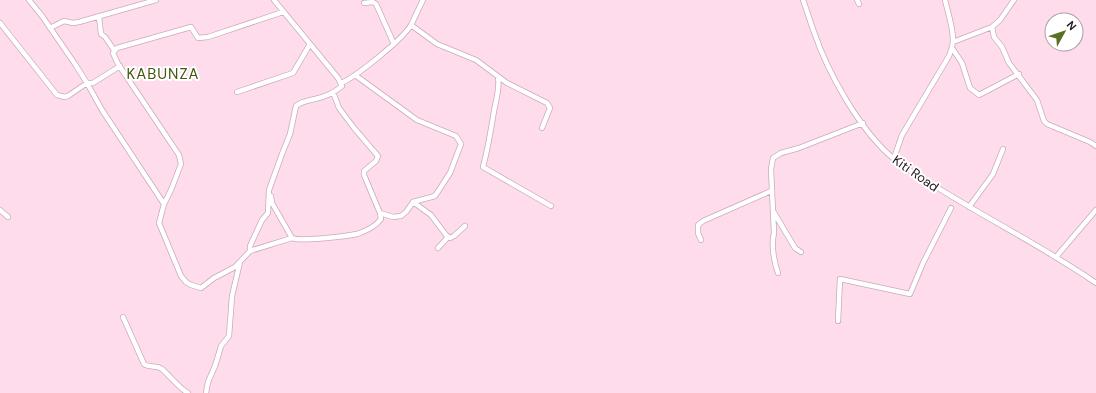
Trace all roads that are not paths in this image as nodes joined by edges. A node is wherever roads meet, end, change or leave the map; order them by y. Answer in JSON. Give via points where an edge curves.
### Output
{"nodes":[{"id":1,"x":29,"y":0,"type":"edge"},
{"id":2,"x":156,"y":0,"type":"edge"},
{"id":3,"x":274,"y":0,"type":"edge"},
{"id":4,"x":423,"y":0,"type":"edge"},
{"id":5,"x":805,"y":0,"type":"edge"},
{"id":6,"x":945,"y":0,"type":"edge"},
{"id":7,"x":1014,"y":0,"type":"edge"},
{"id":8,"x":364,"y":3,"type":"dead end"},
{"id":9,"x":283,"y":12,"type":"junction"},
{"id":10,"x":99,"y":16,"type":"junction"},
{"id":11,"x":0,"y":23,"type":"edge"},
{"id":12,"x":411,"y":25,"type":"junction"},
{"id":13,"x":992,"y":27,"type":"junction"},
{"id":14,"x":50,"y":28,"type":"junction"},
{"id":15,"x":954,"y":42,"type":"junction"},
{"id":16,"x":310,"y":44,"type":"junction"},
{"id":17,"x":394,"y":44,"type":"junction"},
{"id":18,"x":952,"y":48,"type":"junction"},
{"id":19,"x":114,"y":50,"type":"junction"},
{"id":20,"x":120,"y":66,"type":"junction"},
{"id":21,"x":1019,"y":74,"type":"junction"},
{"id":22,"x":355,"y":75,"type":"junction"},
{"id":23,"x":498,"y":77,"type":"junction"},
{"id":24,"x":87,"y":83,"type":"junction"},
{"id":25,"x":342,"y":83,"type":"junction"},
{"id":26,"x":237,"y":92,"type":"dead end"},
{"id":27,"x":333,"y":92,"type":"junction"},
{"id":28,"x":863,"y":123,"type":"junction"},
{"id":29,"x":542,"y":128,"type":"dead end"},
{"id":30,"x":1096,"y":146,"type":"edge"},
{"id":31,"x":1003,"y":149,"type":"dead end"},
{"id":32,"x":894,"y":158,"type":"junction"},
{"id":33,"x":270,"y":190,"type":"junction"},
{"id":34,"x":771,"y":191,"type":"junction"},
{"id":35,"x":413,"y":202,"type":"junction"},
{"id":36,"x":164,"y":204,"type":"junction"},
{"id":37,"x":551,"y":206,"type":"dead end"},
{"id":38,"x":969,"y":207,"type":"junction"},
{"id":39,"x":951,"y":208,"type":"dead end"},
{"id":40,"x":0,"y":210,"type":"edge"},
{"id":41,"x":772,"y":210,"type":"junction"},
{"id":42,"x":1096,"y":210,"type":"edge"},
{"id":43,"x":380,"y":213,"type":"junction"},
{"id":44,"x":8,"y":218,"type":"dead end"},
{"id":45,"x":465,"y":226,"type":"dead end"},
{"id":46,"x":448,"y":237,"type":"junction"},
{"id":47,"x":292,"y":238,"type":"junction"},
{"id":48,"x":701,"y":240,"type":"dead end"},
{"id":49,"x":438,"y":248,"type":"dead end"},
{"id":50,"x":250,"y":251,"type":"junction"},
{"id":51,"x":801,"y":252,"type":"dead end"},
{"id":52,"x":1056,"y":257,"type":"junction"},
{"id":53,"x":240,"y":262,"type":"junction"},
{"id":54,"x":778,"y":273,"type":"dead end"},
{"id":55,"x":1096,"y":283,"type":"edge"},
{"id":56,"x":123,"y":317,"type":"dead end"},
{"id":57,"x":838,"y":321,"type":"dead end"},
{"id":58,"x":188,"y":393,"type":"edge"},
{"id":59,"x":206,"y":393,"type":"edge"}],
"edges":[{"from":1,"to":14,"type":"street"},
{"from":2,"to":10,"type":"street"},
{"from":3,"to":9,"type":"street"},
{"from":4,"to":12,"type":"street"},
{"from":5,"to":28,"type":"street","name":"Kiti Road","via":[[814,33],[830,70],[845,98]]},
{"from":6,"to":15,"type":"street"},
{"from":7,"to":13,"type":"street"},
{"from":8,"to":17,"type":"street","via":[[376,4]]},
{"from":9,"to":16,"type":"street"},
{"from":9,"to":19,"type":"street","via":[[208,37],[198,38],[192,27]]},
{"from":10,"to":14,"type":"street","via":[[73,23],[64,21]]},
{"from":10,"to":19,"type":"street","via":[[101,34]]},
{"from":11,"to":24,"type":"street","via":[[57,95],[68,96]]},
{"from":12,"to":17,"type":"street"},
{"from":12,"to":23,"type":"street","via":[[437,44],[476,60]]},
{"from":13,"to":15,"type":"street"},
{"from":13,"to":21,"type":"street","via":[[994,37]]},
{"from":14,"to":24,"type":"street"},
{"from":15,"to":18,"type":"street"},
{"from":16,"to":25,"type":"street"},
{"from":16,"to":26,"type":"street","via":[[293,73]]},
{"from":17,"to":22,"type":"street"},
{"from":18,"to":21,"type":"street","via":[[962,63],[970,88],[979,95]]},
{"from":18,"to":32,"type":"street","via":[[902,135]]},
{"from":19,"to":20,"type":"street"},
{"from":20,"to":24,"type":"street","via":[[93,83]]},
{"from":20,"to":36,"type":"street","via":[[181,161],[172,190]]},
{"from":21,"to":30,"type":"street","via":[[1037,100],[1047,124]]},
{"from":22,"to":25,"type":"street"},
{"from":22,"to":35,"type":"street","via":[[417,120],[456,136],[461,144],[450,173],[438,193]]},
{"from":23,"to":29,"type":"street","via":[[547,103],[550,108]]},
{"from":23,"to":37,"type":"street","via":[[500,85],[482,167]]},
{"from":24,"to":36,"type":"street"},
{"from":25,"to":27,"type":"street","via":[[342,87]]},
{"from":27,"to":33,"type":"street","via":[[296,106],[290,134]]},
{"from":27,"to":43,"type":"street","via":[[339,108],[378,156],[364,173]]},
{"from":28,"to":32,"type":"street","name":"Kiti Road"},
{"from":28,"to":34,"type":"street","via":[[776,155],[772,163]]},
{"from":31,"to":38,"type":"street","via":[[993,174]]},
{"from":32,"to":38,"type":"street","name":"Kiti Road"},
{"from":33,"to":47,"type":"street","via":[[272,203]]},
{"from":33,"to":50,"type":"street","via":[[268,213],[253,239]]},
{"from":34,"to":41,"type":"street"},
{"from":34,"to":48,"type":"street","via":[[703,221],[698,225]]},
{"from":35,"to":43,"type":"street","via":[[400,216],[393,217]]},
{"from":35,"to":46,"type":"street","via":[[431,215]]},
{"from":36,"to":53,"type":"street","via":[[159,223],[181,276],[186,282],[195,287],[202,287]]},
{"from":38,"to":52,"type":"street","name":"Kiti Road"},
{"from":39,"to":57,"type":"street","via":[[910,294],[840,279]]},
{"from":40,"to":44,"type":"street"},
{"from":41,"to":51,"type":"street","via":[[794,248]]},
{"from":41,"to":54,"type":"street","via":[[772,242]]},
{"from":42,"to":52,"type":"street"},
{"from":43,"to":47,"type":"street","via":[[380,222],[359,233],[309,239]]},
{"from":45,"to":46,"type":"street","via":[[454,236]]},
{"from":46,"to":49,"type":"street"},
{"from":47,"to":50,"type":"street"},
{"from":50,"to":53,"type":"street"},
{"from":52,"to":55,"type":"street","name":"Kiti Road"},
{"from":53,"to":59,"type":"street","via":[[232,296],[229,336],[221,346]]},
{"from":56,"to":58,"type":"street","via":[[144,364],[161,369]]}]}
